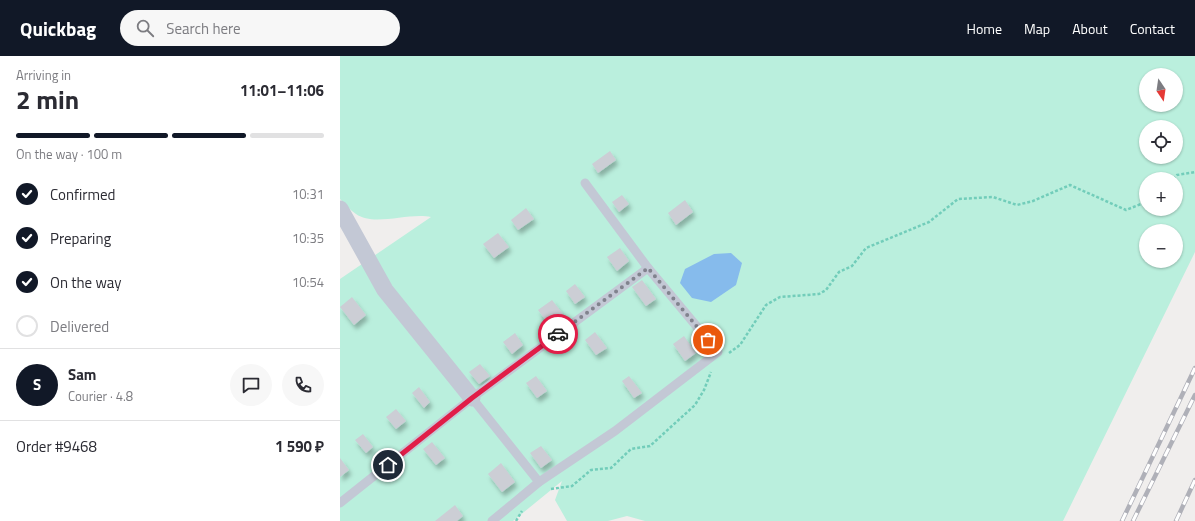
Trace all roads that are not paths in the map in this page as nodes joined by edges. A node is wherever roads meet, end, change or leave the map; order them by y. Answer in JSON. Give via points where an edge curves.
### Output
{"nodes":[{"id":1,"x":585,"y":183,"type":"dead end"},
{"id":2,"x":340,"y":209,"type":"edge"},
{"id":3,"x":648,"y":268,"type":"junction"},
{"id":4,"x":472,"y":398,"type":"junction"},
{"id":5,"x":539,"y":482,"type":"junction"},
{"id":6,"x":340,"y":503,"type":"edge"},
{"id":7,"x":492,"y":521,"type":"edge"}],
"edges":[{"from":1,"to":3,"type":"lane"},
{"from":2,"to":4,"type":"street","via":[[385,290]]},
{"from":3,"to":4,"type":"lane"},
{"from":3,"to":5,"type":"lane","via":[[718,352],[615,431]]},
{"from":4,"to":5,"type":"lane"},
{"from":4,"to":6,"type":"lane"},
{"from":5,"to":7,"type":"lane"}]}
